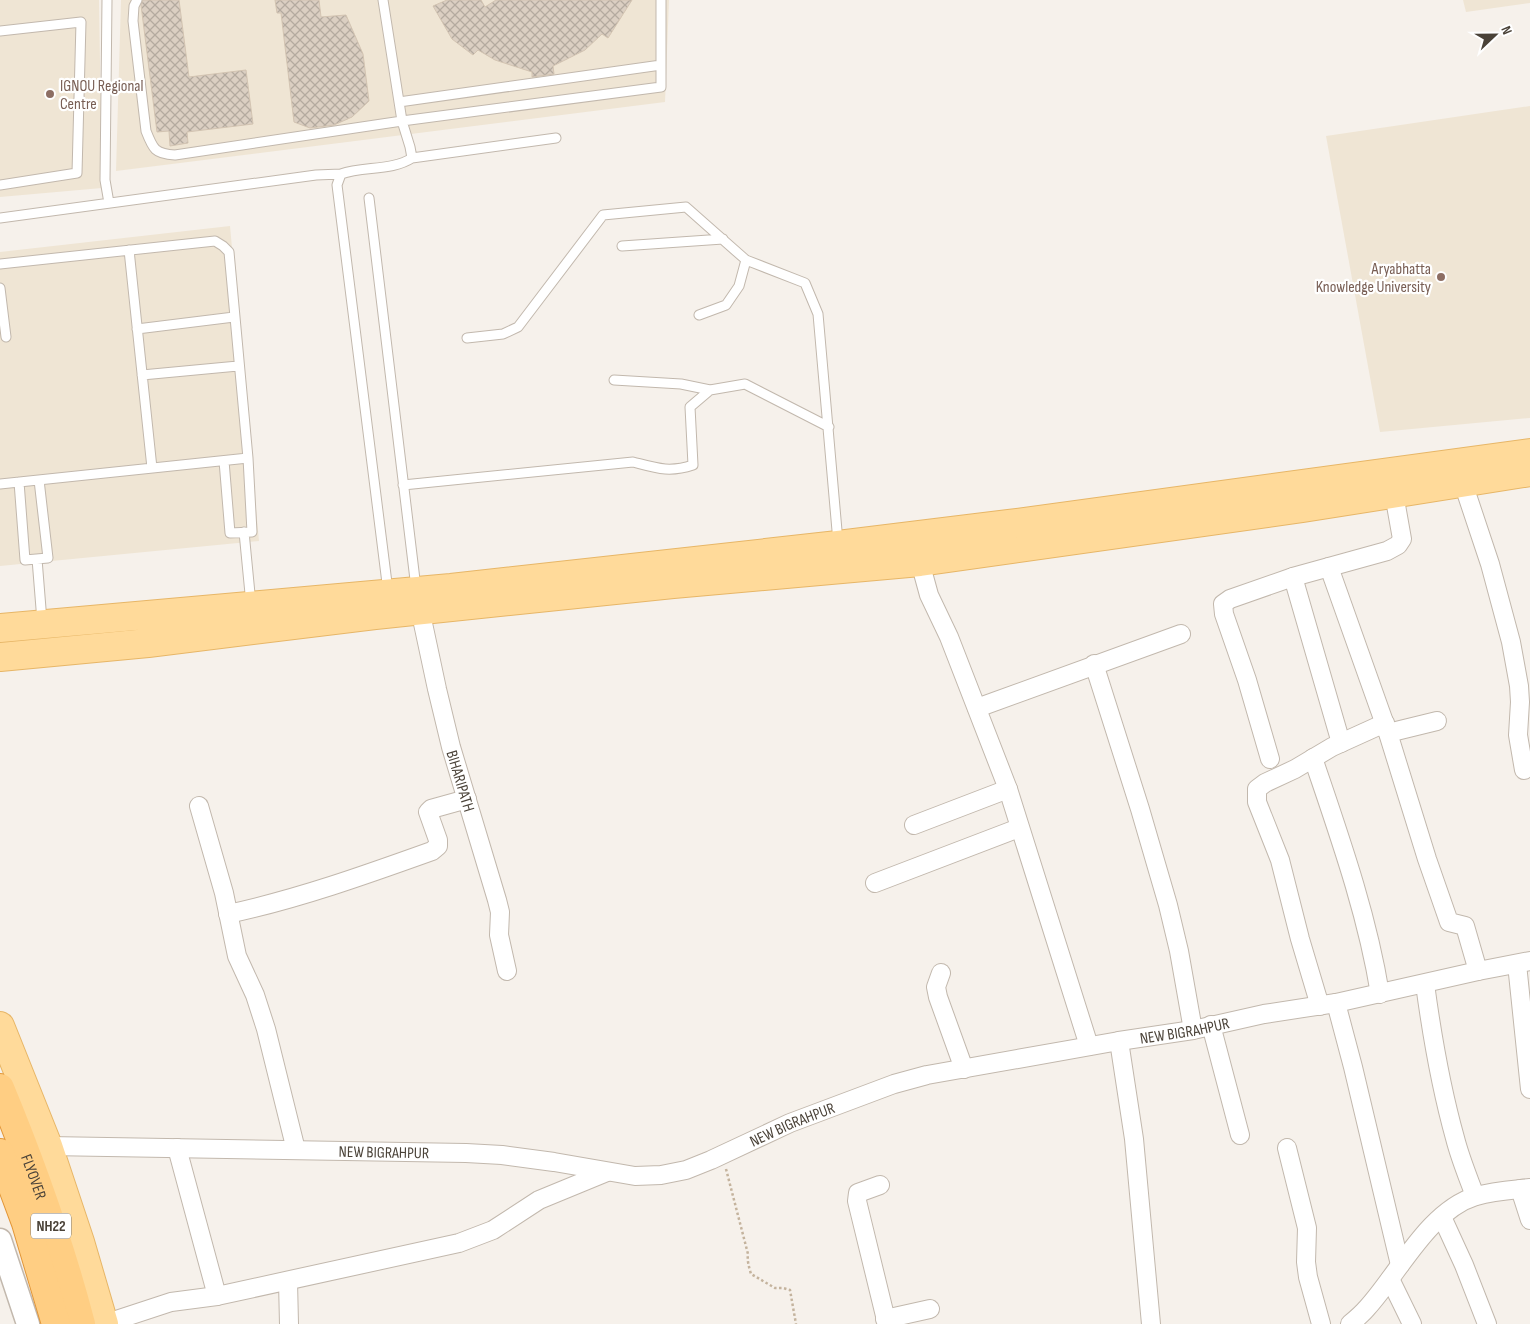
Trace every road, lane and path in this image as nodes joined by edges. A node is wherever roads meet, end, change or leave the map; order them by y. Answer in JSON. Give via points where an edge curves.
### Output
{"nodes":[{"id":1,"x":107,"y":0,"type":"edge"},
{"id":2,"x":383,"y":0,"type":"edge"},
{"id":3,"x":661,"y":0,"type":"edge"},
{"id":4,"x":135,"y":2,"type":"edge"},
{"id":5,"x":0,"y":31,"type":"edge"},
{"id":6,"x":661,"y":65,"type":"junction"},
{"id":7,"x":399,"y":102,"type":"junction"},
{"id":8,"x":402,"y":121,"type":"junction"},
{"id":9,"x":556,"y":138,"type":"dead end"},
{"id":10,"x":412,"y":158,"type":"junction"},
{"id":11,"x":341,"y":174,"type":"junction"},
{"id":12,"x":0,"y":185,"type":"edge"},
{"id":13,"x":369,"y":198,"type":"dead end"},
{"id":14,"x":109,"y":203,"type":"junction"},
{"id":15,"x":0,"y":218,"type":"edge"},
{"id":16,"x":723,"y":240,"type":"junction"},
{"id":17,"x":622,"y":246,"type":"dead end"},
{"id":18,"x":129,"y":250,"type":"junction"},
{"id":19,"x":746,"y":260,"type":"junction"},
{"id":20,"x":0,"y":264,"type":"edge"},
{"id":21,"x":0,"y":288,"type":"edge"},
{"id":22,"x":699,"y":315,"type":"dead end"},
{"id":23,"x":234,"y":317,"type":"junction"},
{"id":24,"x":137,"y":329,"type":"junction"},
{"id":25,"x":6,"y":337,"type":"dead end"},
{"id":26,"x":468,"y":338,"type":"dead end"},
{"id":27,"x":238,"y":366,"type":"junction"},
{"id":28,"x":142,"y":375,"type":"junction"},
{"id":29,"x":614,"y":380,"type":"dead end"},
{"id":30,"x":710,"y":390,"type":"junction"},
{"id":31,"x":828,"y":427,"type":"junction"},
{"id":32,"x":1530,"y":453,"type":"edge"},
{"id":33,"x":248,"y":458,"type":"junction"},
{"id":34,"x":224,"y":461,"type":"junction"},
{"id":35,"x":152,"y":468,"type":"junction"},
{"id":36,"x":1530,"y":472,"type":"edge"},
{"id":37,"x":1461,"y":473,"type":"junction"},
{"id":38,"x":39,"y":480,"type":"junction"},
{"id":39,"x":19,"y":482,"type":"junction"},
{"id":40,"x":0,"y":484,"type":"edge"},
{"id":41,"x":403,"y":485,"type":"junction"},
{"id":42,"x":1394,"y":494,"type":"junction"},
{"id":43,"x":1229,"y":506,"type":"junction"},
{"id":44,"x":244,"y":532,"type":"junction"},
{"id":45,"x":982,"y":540,"type":"junction"},
{"id":46,"x":840,"y":557,"type":"junction"},
{"id":47,"x":37,"y":559,"type":"junction"},
{"id":48,"x":920,"y":562,"type":"junction"},
{"id":49,"x":1329,"y":567,"type":"junction"},
{"id":50,"x":1293,"y":577,"type":"junction"},
{"id":51,"x":388,"y":594,"type":"junction"},
{"id":52,"x":418,"y":601,"type":"junction"},
{"id":53,"x":252,"y":607,"type":"junction"},
{"id":54,"x":42,"y":623,"type":"junction"},
{"id":55,"x":0,"y":628,"type":"edge"},
{"id":56,"x":1181,"y":634,"type":"dead end"},
{"id":57,"x":0,"y":657,"type":"edge"},
{"id":58,"x":1094,"y":664,"type":"junction"},
{"id":59,"x":977,"y":708,"type":"junction"},
{"id":60,"x":1437,"y":721,"type":"dead end"},
{"id":61,"x":1386,"y":728,"type":"junction"},
{"id":62,"x":1341,"y":743,"type":"junction"},
{"id":63,"x":1270,"y":758,"type":"dead end"},
{"id":64,"x":1313,"y":758,"type":"junction"},
{"id":65,"x":1524,"y":770,"type":"dead end"},
{"id":66,"x":1008,"y":789,"type":"junction"},
{"id":67,"x":467,"y":799,"type":"junction"},
{"id":68,"x":199,"y":806,"type":"dead end"},
{"id":69,"x":914,"y":825,"type":"dead end"},
{"id":70,"x":1019,"y":828,"type":"junction"},
{"id":71,"x":875,"y":883,"type":"dead end"},
{"id":72,"x":228,"y":914,"type":"junction"},
{"id":73,"x":1524,"y":963,"type":"edge"},
{"id":74,"x":507,"y":971,"type":"dead end"},
{"id":75,"x":1478,"y":971,"type":"junction"},
{"id":76,"x":941,"y":973,"type":"dead end"},
{"id":77,"x":1425,"y":984,"type":"junction"},
{"id":78,"x":1380,"y":994,"type":"junction"},
{"id":79,"x":1328,"y":1004,"type":"junction"},
{"id":80,"x":1211,"y":1025,"type":"junction"},
{"id":81,"x":0,"y":1026,"type":"edge"},
{"id":82,"x":1193,"y":1030,"type":"junction"},
{"id":83,"x":1118,"y":1041,"type":"junction"},
{"id":84,"x":1089,"y":1046,"type":"junction"},
{"id":85,"x":964,"y":1069,"type":"junction"},
{"id":86,"x":0,"y":1088,"type":"edge"},
{"id":87,"x":1530,"y":1089,"type":"edge"},
{"id":88,"x":1240,"y":1135,"type":"dead end"},
{"id":89,"x":48,"y":1146,"type":"junction"},
{"id":90,"x":177,"y":1148,"type":"junction"},
{"id":91,"x":1287,"y":1148,"type":"dead end"},
{"id":92,"x":296,"y":1150,"type":"junction"},
{"id":93,"x":0,"y":1153,"type":"edge"},
{"id":94,"x":722,"y":1155,"type":"junction"},
{"id":95,"x":607,"y":1172,"type":"junction"},
{"id":96,"x":880,"y":1185,"type":"dead end"},
{"id":97,"x":1525,"y":1189,"type":"edge"},
{"id":98,"x":1475,"y":1196,"type":"junction"},
{"id":99,"x":1442,"y":1217,"type":"junction"},
{"id":100,"x":1530,"y":1220,"type":"edge"},
{"id":101,"x":0,"y":1240,"type":"edge"},
{"id":102,"x":1400,"y":1265,"type":"junction"},
{"id":103,"x":1390,"y":1279,"type":"junction"},
{"id":104,"x":288,"y":1281,"type":"junction"},
{"id":105,"x":217,"y":1296,"type":"junction"},
{"id":106,"x":930,"y":1309,"type":"dead end"},
{"id":107,"x":886,"y":1322,"type":"edge"},
{"id":108,"x":28,"y":1324,"type":"edge"},
{"id":109,"x":56,"y":1324,"type":"edge"},
{"id":110,"x":81,"y":1324,"type":"edge"},
{"id":111,"x":104,"y":1324,"type":"edge"},
{"id":112,"x":289,"y":1324,"type":"edge"},
{"id":113,"x":796,"y":1324,"type":"edge"},
{"id":114,"x":1151,"y":1324,"type":"edge"},
{"id":115,"x":1321,"y":1324,"type":"edge"},
{"id":116,"x":1350,"y":1324,"type":"edge"},
{"id":117,"x":1412,"y":1324,"type":"edge"},
{"id":118,"x":1487,"y":1324,"type":"edge"}],
"edges":[{"from":1,"to":14,"type":"lane","via":[[105,180]]},
{"from":2,"to":7,"type":"lane"},
{"from":3,"to":6,"type":"lane"},
{"from":4,"to":8,"type":"lane","via":[[133,21],[146,131],[152,147],[162,154],[175,155]]},
{"from":5,"to":12,"type":"lane","via":[[81,22],[77,172]]},
{"from":6,"to":7,"type":"lane"},
{"from":6,"to":8,"type":"lane","via":[[661,87]]},
{"from":7,"to":8,"type":"lane"},
{"from":8,"to":10,"type":"lane"},
{"from":9,"to":10,"type":"lane"},
{"from":10,"to":11,"type":"lane","via":[[403,164]]},
{"from":11,"to":14,"type":"lane","via":[[316,174]]},
{"from":11,"to":51,"type":"lane","via":[[338,185]]},
{"from":13,"to":41,"type":"lane"},
{"from":14,"to":15,"type":"lane"},
{"from":16,"to":17,"type":"lane"},
{"from":16,"to":19,"type":"lane"},
{"from":16,"to":26,"type":"lane","via":[[686,207],[602,216],[518,326],[503,334]]},
{"from":18,"to":20,"type":"lane"},
{"from":18,"to":23,"type":"lane","via":[[215,241],[223,246],[228,252]]},
{"from":18,"to":24,"type":"lane"},
{"from":19,"to":22,"type":"lane","via":[[739,286],[726,306]]},
{"from":19,"to":31,"type":"lane","via":[[805,282],[818,314]]},
{"from":21,"to":25,"type":"lane"},
{"from":23,"to":24,"type":"lane"},
{"from":23,"to":27,"type":"lane"},
{"from":24,"to":28,"type":"lane"},
{"from":27,"to":28,"type":"lane"},
{"from":27,"to":33,"type":"lane"},
{"from":28,"to":35,"type":"lane"},
{"from":29,"to":30,"type":"lane","via":[[681,384]]},
{"from":30,"to":31,"type":"lane","via":[[745,384]]},
{"from":30,"to":41,"type":"lane","via":[[690,407],[693,466],[664,470],[633,462]]},
{"from":31,"to":46,"type":"lane"},
{"from":32,"to":37,"type":"main road"},
{"from":33,"to":34,"type":"lane"},
{"from":33,"to":44,"type":"lane","via":[[252,532]]},
{"from":34,"to":35,"type":"lane"},
{"from":34,"to":44,"type":"lane","via":[[230,533]]},
{"from":35,"to":38,"type":"lane"},
{"from":36,"to":37,"type":"main road"},
{"from":37,"to":42,"type":"main road"},
{"from":37,"to":43,"type":"main road"},
{"from":37,"to":65,"type":"street","via":[[1511,642],[1519,686],[1518,735]]},
{"from":38,"to":39,"type":"lane"},
{"from":38,"to":47,"type":"lane","via":[[48,558]]},
{"from":39,"to":40,"type":"lane"},
{"from":39,"to":47,"type":"lane","via":[[26,560]]},
{"from":41,"to":52,"type":"lane"},
{"from":42,"to":43,"type":"main road"},
{"from":42,"to":49,"type":"street","via":[[1402,539],[1398,545]]},
{"from":43,"to":45,"type":"main road"},
{"from":44,"to":53,"type":"lane"},
{"from":45,"to":46,"type":"main road"},
{"from":45,"to":48,"type":"main road"},
{"from":46,"to":48,"type":"main road"},
{"from":46,"to":52,"type":"main road"},
{"from":47,"to":54,"type":"lane"},
{"from":48,"to":59,"type":"street","via":[[929,595]]},
{"from":49,"to":50,"type":"street"},
{"from":49,"to":61,"type":"street"},
{"from":50,"to":62,"type":"street"},
{"from":50,"to":63,"type":"street","via":[[1224,604],[1224,614]]},
{"from":51,"to":52,"type":"main road"},
{"from":51,"to":53,"type":"main road"},
{"from":52,"to":57,"type":"main road","via":[[375,615],[148,644]]},
{"from":52,"to":67,"type":"street","name":"BIHARIPATH","via":[[436,689]]},
{"from":53,"to":54,"type":"main road"},
{"from":54,"to":55,"type":"main road"},
{"from":56,"to":58,"type":"street"},
{"from":58,"to":59,"type":"street"},
{"from":58,"to":82,"type":"street","via":[[1168,906]]},
{"from":59,"to":66,"type":"street"},
{"from":60,"to":61,"type":"street"},
{"from":61,"to":62,"type":"street"},
{"from":61,"to":75,"type":"street","via":[[1449,922],[1465,926]]},
{"from":62,"to":64,"type":"street"},
{"from":64,"to":78,"type":"street","via":[[1362,911]]},
{"from":64,"to":79,"type":"street","via":[[1265,783],[1257,789],[1256,795],[1285,876],[1300,939]]},
{"from":66,"to":69,"type":"street"},
{"from":66,"to":70,"type":"street"},
{"from":67,"to":72,"type":"street","via":[[428,812],[438,840],[438,846],[432,851],[351,880]]},
{"from":67,"to":74,"type":"street","name":"BIHARIPATH","via":[[500,912],[499,936]]},
{"from":68,"to":72,"type":"street"},
{"from":70,"to":71,"type":"street"},
{"from":70,"to":84,"type":"street"},
{"from":72,"to":92,"type":"street","via":[[237,956],[266,1029]]},
{"from":73,"to":75,"type":"street","name":"NEW BIGRAHPUR"},
{"from":73,"to":87,"type":"street"},
{"from":75,"to":77,"type":"street","name":"NEW BIGRAHPUR"},
{"from":76,"to":85,"type":"street","via":[[936,987],[938,997]]},
{"from":77,"to":78,"type":"street","name":"NEW BIGRAHPUR"},
{"from":77,"to":98,"type":"street","via":[[1446,1104],[1455,1141]]},
{"from":78,"to":79,"type":"street","name":"NEW BIGRAHPUR"},
{"from":79,"to":80,"type":"street","name":"NEW BIGRAHPUR"},
{"from":79,"to":102,"type":"street","via":[[1354,1067]]},
{"from":80,"to":82,"type":"street","name":"NEW BIGRAHPUR"},
{"from":80,"to":88,"type":"street"},
{"from":81,"to":89,"type":"main road"},
{"from":82,"to":83,"type":"street","name":"NEW BIGRAHPUR"},
{"from":83,"to":84,"type":"street","name":"NEW BIGRAHPUR"},
{"from":83,"to":114,"type":"street","via":[[1134,1138]]},
{"from":84,"to":85,"type":"street","name":"NEW BIGRAHPUR"},
{"from":85,"to":94,"type":"street","name":"NEW BIGRAHPUR","via":[[894,1084],[790,1123]]},
{"from":86,"to":110,"type":"highway","name":"FLYOVER","number":"NH22","via":[[68,1274]]},
{"from":89,"to":90,"type":"street","name":"NEW BIGRAHPUR"},
{"from":89,"to":111,"type":"main road"},
{"from":90,"to":92,"type":"street","name":"NEW BIGRAHPUR"},
{"from":90,"to":105,"type":"street"},
{"from":91,"to":115,"type":"street","via":[[1307,1228],[1308,1277]]},
{"from":92,"to":95,"type":"street","name":"NEW BIGRAHPUR","via":[[502,1155]]},
{"from":93,"to":109,"type":"highway","number":"NH22","via":[[26,1223]]},
{"from":94,"to":95,"type":"street","name":"NEW BIGRAHPUR","via":[[686,1170],[661,1174],[635,1176]]},
{"from":94,"to":113,"type":"path","via":[[748,1254],[750,1274],[775,1288],[790,1290]]},
{"from":95,"to":104,"type":"street","via":[[539,1200],[475,1238]]},
{"from":96,"to":107,"type":"street","via":[[858,1193],[857,1201]]},
{"from":97,"to":98,"type":"street"},
{"from":97,"to":100,"type":"street"},
{"from":98,"to":99,"type":"street"},
{"from":99,"to":102,"type":"street"},
{"from":99,"to":118,"type":"street"},
{"from":101,"to":108,"type":"street"},
{"from":102,"to":103,"type":"street"},
{"from":103,"to":116,"type":"street"},
{"from":103,"to":117,"type":"street"},
{"from":104,"to":105,"type":"street"},
{"from":104,"to":112,"type":"street"},
{"from":105,"to":111,"type":"street","via":[[171,1302]]},
{"from":106,"to":107,"type":"street"}]}
